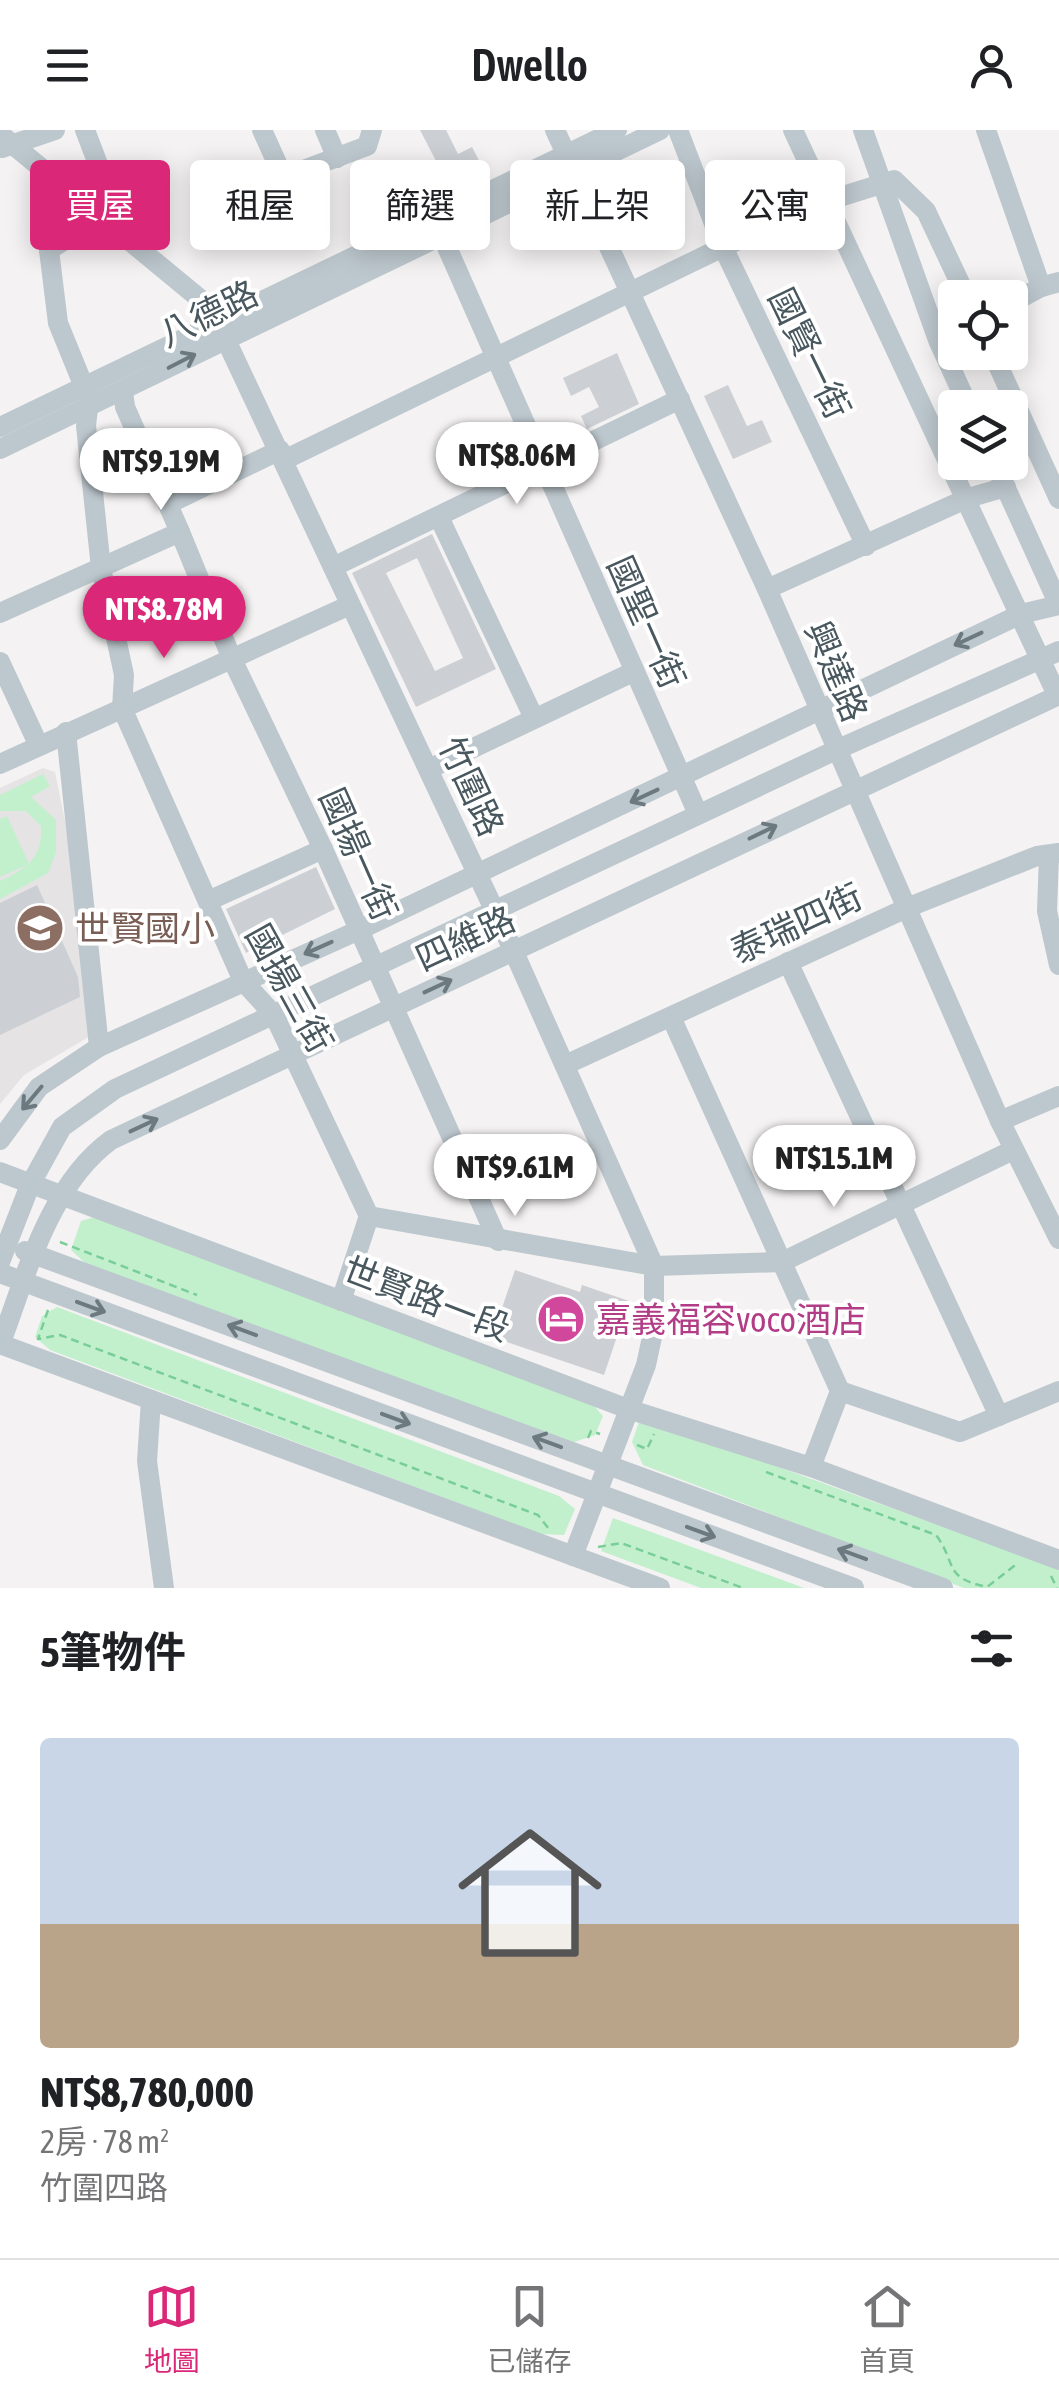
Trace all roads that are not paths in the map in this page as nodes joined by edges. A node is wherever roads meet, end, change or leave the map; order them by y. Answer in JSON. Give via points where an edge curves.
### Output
{"nodes":[{"id":1,"x":54,"y":130,"type":"edge"},
{"id":2,"x":85,"y":130,"type":"edge"},
{"id":3,"x":262,"y":130,"type":"edge"},
{"id":4,"x":326,"y":130,"type":"edge"},
{"id":5,"x":372,"y":130,"type":"edge"},
{"id":6,"x":554,"y":130,"type":"edge"},
{"id":7,"x":617,"y":130,"type":"edge"},
{"id":8,"x":660,"y":130,"type":"edge"},
{"id":9,"x":678,"y":130,"type":"edge"},
{"id":10,"x":793,"y":130,"type":"edge"},
{"id":11,"x":863,"y":130,"type":"edge"},
{"id":12,"x":986,"y":130,"type":"edge"},
{"id":13,"x":5,"y":139,"type":"edge"},
{"id":14,"x":337,"y":158,"type":"junction"},
{"id":15,"x":32,"y":160,"type":"edge"},
{"id":16,"x":96,"y":160,"type":"edge"},
{"id":17,"x":568,"y":160,"type":"edge"},
{"id":18,"x":576,"y":160,"type":"edge"},
{"id":19,"x":581,"y":160,"type":"edge"},
{"id":20,"x":807,"y":160,"type":"edge"},
{"id":21,"x":883,"y":184,"type":"junction"},
{"id":22,"x":510,"y":193,"type":"edge"},
{"id":23,"x":845,"y":196,"type":"edge"},
{"id":24,"x":705,"y":200,"type":"edge"},
{"id":25,"x":845,"y":239,"type":"edge"},
{"id":26,"x":48,"y":250,"type":"edge"},
{"id":27,"x":142,"y":250,"type":"edge"},
{"id":28,"x":409,"y":250,"type":"edge"},
{"id":29,"x":448,"y":250,"type":"edge"},
{"id":30,"x":609,"y":250,"type":"edge"},
{"id":31,"x":717,"y":250,"type":"edge"},
{"id":32,"x":724,"y":250,"type":"edge"},
{"id":33,"x":959,"y":280,"type":"edge"},
{"id":34,"x":1050,"y":285,"type":"edge"},
{"id":35,"x":629,"y":293,"type":"junction"},
{"id":36,"x":938,"y":315,"type":"edge"},
{"id":37,"x":222,"y":330,"type":"junction"},
{"id":38,"x":496,"y":357,"type":"junction"},
{"id":39,"x":1000,"y":370,"type":"edge"},
{"id":40,"x":84,"y":386,"type":"junction"},
{"id":41,"x":123,"y":391,"type":"junction"},
{"id":42,"x":680,"y":400,"type":"junction"},
{"id":43,"x":88,"y":408,"type":"junction"},
{"id":44,"x":0,"y":427,"type":"edge"},
{"id":45,"x":0,"y":450,"type":"edge"},
{"id":46,"x":282,"y":455,"type":"junction"},
{"id":47,"x":543,"y":466,"type":"junction"},
{"id":48,"x":1003,"y":480,"type":"edge"},
{"id":49,"x":1006,"y":487,"type":"junction"},
{"id":50,"x":968,"y":498,"type":"junction"},
{"id":51,"x":1059,"y":499,"type":"edge"},
{"id":52,"x":168,"y":504,"type":"junction"},
{"id":53,"x":439,"y":517,"type":"junction"},
{"id":54,"x":180,"y":532,"type":"junction"},
{"id":55,"x":866,"y":546,"type":"junction"},
{"id":56,"x":333,"y":567,"type":"junction"},
{"id":57,"x":102,"y":568,"type":"junction"},
{"id":58,"x":767,"y":589,"type":"junction"},
{"id":59,"x":1059,"y":605,"type":"edge"},
{"id":60,"x":350,"y":606,"type":"junction"},
{"id":61,"x":0,"y":613,"type":"edge"},
{"id":62,"x":1021,"y":614,"type":"junction"},
{"id":63,"x":1050,"y":655,"type":"edge"},
{"id":64,"x":232,"y":659,"type":"junction"},
{"id":65,"x":0,"y":662,"type":"edge"},
{"id":66,"x":634,"y":672,"type":"junction"},
{"id":67,"x":1058,"y":695,"type":"edge"},
{"id":68,"x":122,"y":708,"type":"junction"},
{"id":69,"x":817,"y":710,"type":"junction"},
{"id":70,"x":533,"y":716,"type":"junction"},
{"id":71,"x":66,"y":732,"type":"junction"},
{"id":72,"x":39,"y":746,"type":"junction"},
{"id":73,"x":836,"y":750,"type":"junction"},
{"id":74,"x":0,"y":764,"type":"edge"},
{"id":75,"x":429,"y":769,"type":"junction"},
{"id":76,"x":682,"y":778,"type":"junction"},
{"id":77,"x":853,"y":788,"type":"junction"},
{"id":78,"x":698,"y":814,"type":"junction"},
{"id":79,"x":323,"y":849,"type":"junction"},
{"id":80,"x":1054,"y":854,"type":"edge"},
{"id":81,"x":476,"y":873,"type":"junction"},
{"id":82,"x":208,"y":901,"type":"junction"},
{"id":83,"x":909,"y":907,"type":"junction"},
{"id":84,"x":494,"y":912,"type":"junction"},
{"id":85,"x":358,"y":930,"type":"junction"},
{"id":86,"x":514,"y":952,"type":"junction"},
{"id":87,"x":788,"y":962,"type":"junction"},
{"id":88,"x":1059,"y":965,"type":"edge"},
{"id":89,"x":374,"y":968,"type":"junction"},
{"id":90,"x":243,"y":981,"type":"junction"},
{"id":91,"x":392,"y":1008,"type":"junction"},
{"id":92,"x":274,"y":1015,"type":"junction"},
{"id":93,"x":670,"y":1017,"type":"junction"},
{"id":94,"x":99,"y":1047,"type":"junction"},
{"id":95,"x":292,"y":1057,"type":"junction"},
{"id":96,"x":565,"y":1065,"type":"junction"},
{"id":97,"x":1059,"y":1096,"type":"edge"},
{"id":98,"x":1000,"y":1122,"type":"junction"},
{"id":99,"x":0,"y":1140,"type":"edge"},
{"id":100,"x":1013,"y":1150,"type":"junction"},
{"id":101,"x":0,"y":1172,"type":"edge"},
{"id":102,"x":30,"y":1185,"type":"junction"},
{"id":103,"x":62,"y":1196,"type":"junction"},
{"id":104,"x":904,"y":1204,"type":"junction"},
{"id":105,"x":368,"y":1216,"type":"junction"},
{"id":106,"x":1059,"y":1238,"type":"edge"},
{"id":107,"x":498,"y":1241,"type":"junction"},
{"id":108,"x":2,"y":1249,"type":"edge"},
{"id":109,"x":35,"y":1254,"type":"junction"},
{"id":110,"x":782,"y":1262,"type":"junction"},
{"id":111,"x":654,"y":1266,"type":"junction"},
{"id":112,"x":0,"y":1274,"type":"edge"},
{"id":113,"x":24,"y":1282,"type":"junction"},
{"id":114,"x":341,"y":1300,"type":"junction"},
{"id":115,"x":0,"y":1344,"type":"edge"},
{"id":116,"x":840,"y":1391,"type":"junction"},
{"id":117,"x":1059,"y":1391,"type":"edge"},
{"id":118,"x":151,"y":1400,"type":"junction"},
{"id":119,"x":631,"y":1410,"type":"junction"},
{"id":120,"x":999,"y":1416,"type":"junction"},
{"id":121,"x":607,"y":1464,"type":"junction"},
{"id":122,"x":812,"y":1467,"type":"junction"},
{"id":123,"x":595,"y":1492,"type":"junction"},
{"id":124,"x":573,"y":1556,"type":"junction"},
{"id":125,"x":1052,"y":1564,"type":"edge"},
{"id":126,"x":164,"y":1588,"type":"edge"},
{"id":127,"x":660,"y":1588,"type":"edge"},
{"id":128,"x":854,"y":1588,"type":"edge"},
{"id":129,"x":944,"y":1588,"type":"edge"}],
"edges":[{"from":1,"to":13,"type":"street"},
{"from":2,"to":16,"type":"street"},
{"from":3,"to":14,"type":"street","via":[[281,172],[299,174]]},
{"from":4,"to":14,"type":"street"},
{"from":5,"to":14,"type":"street","via":[[367,146]]},
{"from":6,"to":17,"type":"street","name":"興達路"},
{"from":7,"to":18,"type":"street","name":"八德路"},
{"from":8,"to":19,"type":"street","name":"八德路"},
{"from":9,"to":24,"type":"street","name":"國賢一街"},
{"from":10,"to":20,"type":"street"},
{"from":11,"to":21,"type":"street"},
{"from":12,"to":34,"type":"street"},
{"from":13,"to":15,"type":"street","name":"竹圍路"},
{"from":21,"to":23,"type":"street"},
{"from":21,"to":33,"type":"street","via":[[894,180],[926,210]]},
{"from":21,"to":36,"type":"street"},
{"from":22,"to":37,"type":"street","name":"八德路"},
{"from":25,"to":50,"type":"street"},
{"from":26,"to":40,"type":"street","via":[[58,322]]},
{"from":27,"to":37,"type":"street","name":"竹圍路","via":[[202,299]]},
{"from":28,"to":37,"type":"street","name":"八德路"},
{"from":29,"to":38,"type":"street","name":"國聖一街"},
{"from":30,"to":35,"type":"street","name":"興達路"},
{"from":31,"to":35,"type":"street"},
{"from":32,"to":55,"type":"street","name":"國賢一街"},
{"from":35,"to":38,"type":"street"},
{"from":35,"to":42,"type":"street","name":"興達路"},
{"from":37,"to":40,"type":"street","name":"八德路"},
{"from":41,"to":37,"type":"street","name":"八德路","one_way":true},
{"from":37,"to":46,"type":"street","name":"竹圍路"},
{"from":38,"to":46,"type":"street"},
{"from":38,"to":47,"type":"street","name":"國聖一街"},
{"from":39,"to":51,"type":"street"},
{"from":40,"to":43,"type":"street"},
{"from":40,"to":44,"type":"street","name":"八德路"},
{"from":41,"to":43,"type":"street","name":"八德路"},
{"from":41,"to":52,"type":"street","name":"國揚一街"},
{"from":42,"to":47,"type":"street"},
{"from":42,"to":58,"type":"street","name":"興達路"},
{"from":43,"to":45,"type":"street","name":"八德路"},
{"from":43,"to":57,"type":"street"},
{"from":46,"to":52,"type":"street"},
{"from":46,"to":56,"type":"street","name":"竹圍路"},
{"from":47,"to":53,"type":"street"},
{"from":47,"to":66,"type":"street","name":"國聖一街"},
{"from":48,"to":49,"type":"street"},
{"from":49,"to":50,"type":"street"},
{"from":49,"to":59,"type":"street"},
{"from":50,"to":55,"type":"street"},
{"from":50,"to":62,"type":"street"},
{"from":52,"to":54,"type":"street","name":"國揚一街"},
{"from":53,"to":56,"type":"street"},
{"from":53,"to":70,"type":"street"},
{"from":54,"to":57,"type":"street"},
{"from":54,"to":64,"type":"street","name":"國揚一街"},
{"from":55,"to":58,"type":"street"},
{"from":56,"to":60,"type":"street","name":"竹圍路"},
{"from":57,"to":61,"type":"street"},
{"from":57,"to":68,"type":"street","via":[[124,675]]},
{"from":58,"to":69,"type":"street","name":"興達路"},
{"from":59,"to":62,"type":"street","name":"四維路"},
{"from":60,"to":64,"type":"street"},
{"from":60,"to":75,"type":"street","name":"竹圍路"},
{"from":62,"to":63,"type":"street"},
{"from":62,"to":69,"type":"street","name":"四維路","one_way":true},
{"from":63,"to":67,"type":"street"},
{"from":63,"to":73,"type":"street","name":"四維路"},
{"from":64,"to":68,"type":"street"},
{"from":64,"to":79,"type":"street","name":"國揚一街"},
{"from":65,"to":72,"type":"street"},
{"from":66,"to":70,"type":"street"},
{"from":66,"to":76,"type":"street","name":"國聖一街"},
{"from":67,"to":77,"type":"street","name":"四維路"},
{"from":68,"to":71,"type":"street"},
{"from":68,"to":82,"type":"street","name":"國揚三街"},
{"from":69,"to":73,"type":"street","name":"興達路"},
{"from":69,"to":76,"type":"street","name":"四維路"},
{"from":70,"to":75,"type":"street"},
{"from":71,"to":72,"type":"street"},
{"from":71,"to":94,"type":"street"},
{"from":72,"to":74,"type":"street"},
{"from":73,"to":77,"type":"street","name":"興達路"},
{"from":73,"to":78,"type":"street","name":"四維路"},
{"from":75,"to":81,"type":"street","name":"竹圍路"},
{"from":76,"to":78,"type":"street","name":"國聖一街"},
{"from":76,"to":81,"type":"street","name":"四維路","one_way":true},
{"from":77,"to":83,"type":"street","name":"興達路"},
{"from":86,"to":77,"type":"street","name":"四維路","one_way":true},
{"from":78,"to":84,"type":"street","name":"四維路"},
{"from":79,"to":82,"type":"street"},
{"from":79,"to":85,"type":"street","name":"國揚一街"},
{"from":80,"to":83,"type":"street","name":"泰瑞四街"},
{"from":80,"to":88,"type":"street","via":[[1047,911]]},
{"from":81,"to":84,"type":"street","name":"竹圍路"},
{"from":81,"to":85,"type":"street","name":"四維路"},
{"from":82,"to":90,"type":"street","name":"國揚三街"},
{"from":83,"to":87,"type":"street","name":"泰瑞四街"},
{"from":83,"to":98,"type":"street","name":"興達路"},
{"from":84,"to":86,"type":"street","name":"竹圍路"},
{"from":84,"to":89,"type":"street","name":"四維路"},
{"from":85,"to":89,"type":"street","name":"國揚一街"},
{"from":85,"to":90,"type":"street","name":"四維路","one_way":true},
{"from":91,"to":86,"type":"street","name":"四維路","one_way":true},
{"from":86,"to":96,"type":"street","name":"竹圍路"},
{"from":87,"to":93,"type":"street","name":"泰瑞四街"},
{"from":87,"to":104,"type":"street"},
{"from":89,"to":91,"type":"street","name":"國揚一街"},
{"from":89,"to":92,"type":"street","name":"四維路"},
{"from":90,"to":92,"type":"street","name":"國揚三街"},
{"from":90,"to":94,"type":"street","name":"四維路"},
{"from":91,"to":95,"type":"street","name":"四維路"},
{"from":91,"to":107,"type":"street","name":"國揚一街"},
{"from":92,"to":95,"type":"street","name":"國揚三街"},
{"from":92,"to":102,"type":"street","name":"四維路","via":[[115,1090],[62,1127]]},
{"from":93,"to":96,"type":"street","name":"泰瑞四街"},
{"from":93,"to":110,"type":"street"},
{"from":94,"to":99,"type":"street","name":"四維路","one_way":true,"via":[[39,1087]]},
{"from":103,"to":95,"type":"street","name":"四維路","one_way":true,"via":[[89,1156],[112,1140]]},
{"from":95,"to":105,"type":"street","name":"國揚三街"},
{"from":96,"to":111,"type":"street","name":"竹圍路"},
{"from":97,"to":98,"type":"street"},
{"from":98,"to":100,"type":"street","name":"興達路"},
{"from":100,"to":104,"type":"street"},
{"from":100,"to":106,"type":"street","name":"興達路"},
{"from":101,"to":102,"type":"street","name":"世賢路一段"},
{"from":102,"to":103,"type":"street","name":"世賢路一段"},
{"from":102,"to":108,"type":"street","name":"四維路"},
{"from":103,"to":109,"type":"street","name":"四維路"},
{"from":103,"to":114,"type":"street","name":"世賢路一段"},
{"from":104,"to":110,"type":"street"},
{"from":104,"to":120,"type":"street"},
{"from":105,"to":107,"type":"street"},
{"from":105,"to":114,"type":"street"},
{"from":107,"to":111,"type":"street"},
{"from":108,"to":109,"type":"street"},
{"from":109,"to":113,"type":"street","name":"四維路"},
{"from":121,"to":109,"type":"street","one_way":true},
{"from":110,"to":111,"type":"street"},
{"from":110,"to":116,"type":"street"},
{"from":111,"to":119,"type":"street","name":"竹圍路","via":[[654,1328]]},
{"from":112,"to":113,"type":"street"},
{"from":113,"to":115,"type":"street","name":"四維路"},
{"from":113,"to":123,"type":"street","one_way":true},
{"from":114,"to":119,"type":"street","name":"世賢路一段"},
{"from":115,"to":118,"type":"street"},
{"from":116,"to":120,"type":"street","via":[[960,1432]]},
{"from":116,"to":122,"type":"street"},
{"from":117,"to":120,"type":"street"},
{"from":118,"to":124,"type":"street"},
{"from":118,"to":126,"type":"street","via":[[147,1461]]},
{"from":119,"to":121,"type":"street","name":"竹圍路"},
{"from":119,"to":122,"type":"street","name":"世賢路一段"},
{"from":121,"to":123,"type":"street","name":"竹圍路"},
{"from":129,"to":121,"type":"street","one_way":true},
{"from":122,"to":125,"type":"street","name":"世賢路一段"},
{"from":123,"to":124,"type":"street","name":"竹圍路"},
{"from":123,"to":128,"type":"street","one_way":true},
{"from":124,"to":127,"type":"street"}]}
